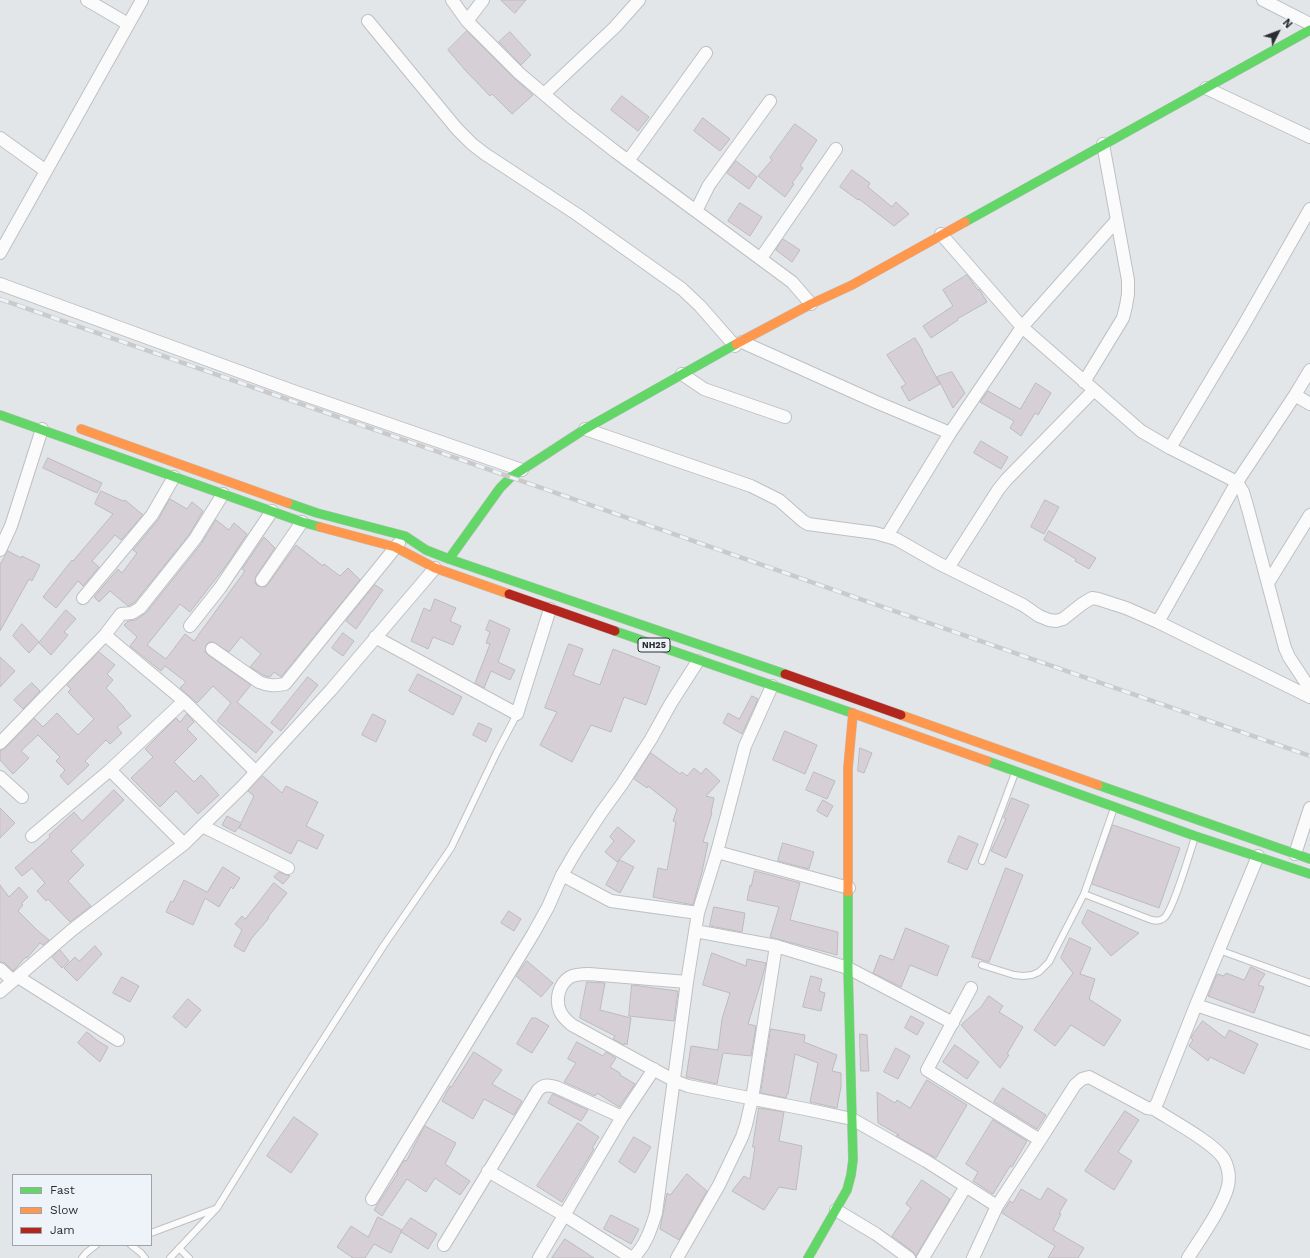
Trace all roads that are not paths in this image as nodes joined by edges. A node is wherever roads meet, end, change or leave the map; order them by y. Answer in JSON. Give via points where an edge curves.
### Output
{"nodes":[{"id":1,"x":86,"y":0,"type":"edge"},
{"id":2,"x":142,"y":0,"type":"edge"},
{"id":3,"x":452,"y":0,"type":"edge"},
{"id":4,"x":483,"y":0,"type":"edge"},
{"id":5,"x":639,"y":0,"type":"edge"},
{"id":6,"x":1263,"y":0,"type":"edge"},
{"id":7,"x":368,"y":21,"type":"dead end"},
{"id":8,"x":467,"y":21,"type":"junction"},
{"id":9,"x":128,"y":24,"type":"junction"},
{"id":10,"x":1310,"y":24,"type":"edge"},
{"id":11,"x":1310,"y":30,"type":"edge"},
{"id":12,"x":706,"y":53,"type":"dead end"},
{"id":13,"x":1206,"y":88,"type":"junction"},
{"id":14,"x":544,"y":94,"type":"junction"},
{"id":15,"x":770,"y":101,"type":"dead end"},
{"id":16,"x":1310,"y":137,"type":"edge"},
{"id":17,"x":0,"y":138,"type":"edge"},
{"id":18,"x":1103,"y":144,"type":"junction"},
{"id":19,"x":836,"y":149,"type":"dead end"},
{"id":20,"x":628,"y":161,"type":"junction"},
{"id":21,"x":46,"y":171,"type":"junction"},
{"id":22,"x":1310,"y":209,"type":"edge"},
{"id":23,"x":696,"y":211,"type":"junction"},
{"id":24,"x":1117,"y":220,"type":"junction"},
{"id":25,"x":941,"y":234,"type":"junction"},
{"id":26,"x":0,"y":253,"type":"edge"},
{"id":27,"x":761,"y":258,"type":"junction"},
{"id":28,"x":0,"y":284,"type":"edge"},
{"id":29,"x":811,"y":304,"type":"junction"},
{"id":30,"x":1022,"y":327,"type":"junction"},
{"id":31,"x":738,"y":344,"type":"junction"},
{"id":32,"x":1310,"y":370,"type":"edge"},
{"id":33,"x":682,"y":374,"type":"junction"},
{"id":34,"x":1084,"y":382,"type":"junction"},
{"id":35,"x":1094,"y":390,"type":"junction"},
{"id":36,"x":1295,"y":395,"type":"junction"},
{"id":37,"x":1310,"y":404,"type":"edge"},
{"id":38,"x":0,"y":415,"type":"edge"},
{"id":39,"x":785,"y":417,"type":"dead end"},
{"id":40,"x":75,"y":427,"type":"dead end"},
{"id":41,"x":42,"y":429,"type":"junction"},
{"id":42,"x":585,"y":429,"type":"junction"},
{"id":43,"x":950,"y":432,"type":"junction"},
{"id":44,"x":1170,"y":448,"type":"junction"},
{"id":45,"x":522,"y":470,"type":"junction"},
{"id":46,"x":174,"y":477,"type":"junction"},
{"id":47,"x":1237,"y":482,"type":"junction"},
{"id":48,"x":223,"y":494,"type":"junction"},
{"id":49,"x":272,"y":511,"type":"junction"},
{"id":50,"x":1310,"y":516,"type":"edge"},
{"id":51,"x":302,"y":522,"type":"junction"},
{"id":52,"x":405,"y":536,"type":"junction"},
{"id":53,"x":888,"y":536,"type":"junction"},
{"id":54,"x":395,"y":547,"type":"junction"},
{"id":55,"x":0,"y":550,"type":"edge"},
{"id":56,"x":449,"y":558,"type":"junction"},
{"id":57,"x":435,"y":568,"type":"junction"},
{"id":58,"x":948,"y":568,"type":"junction"},
{"id":59,"x":262,"y":580,"type":"dead end"},
{"id":60,"x":1268,"y":584,"type":"junction"},
{"id":61,"x":84,"y":598,"type":"dead end"},
{"id":62,"x":550,"y":609,"type":"junction"},
{"id":63,"x":1158,"y":622,"type":"junction"},
{"id":64,"x":190,"y":626,"type":"dead end"},
{"id":65,"x":105,"y":635,"type":"junction"},
{"id":66,"x":375,"y":638,"type":"junction"},
{"id":67,"x":212,"y":649,"type":"dead end"},
{"id":68,"x":698,"y":661,"type":"junction"},
{"id":69,"x":772,"y":686,"type":"junction"},
{"id":70,"x":1310,"y":689,"type":"edge"},
{"id":71,"x":1310,"y":697,"type":"edge"},
{"id":72,"x":184,"y":701,"type":"junction"},
{"id":73,"x":853,"y":713,"type":"junction"},
{"id":74,"x":517,"y":714,"type":"junction"},
{"id":75,"x":0,"y":742,"type":"edge"},
{"id":76,"x":110,"y":770,"type":"junction"},
{"id":77,"x":256,"y":772,"type":"junction"},
{"id":78,"x":1016,"y":772,"type":"junction"},
{"id":79,"x":0,"y":777,"type":"edge"},
{"id":80,"x":22,"y":797,"type":"dead end"},
{"id":81,"x":1114,"y":806,"type":"junction"},
{"id":82,"x":1310,"y":808,"type":"edge"},
{"id":83,"x":202,"y":826,"type":"junction"},
{"id":84,"x":32,"y":836,"type":"dead end"},
{"id":85,"x":1195,"y":836,"type":"junction"},
{"id":86,"x":184,"y":844,"type":"junction"},
{"id":87,"x":717,"y":852,"type":"junction"},
{"id":88,"x":1295,"y":854,"type":"junction"},
{"id":89,"x":1258,"y":856,"type":"junction"},
{"id":90,"x":1310,"y":859,"type":"edge"},
{"id":91,"x":982,"y":860,"type":"dead end"},
{"id":92,"x":288,"y":868,"type":"dead end"},
{"id":93,"x":1310,"y":874,"type":"edge"},
{"id":94,"x":562,"y":876,"type":"junction"},
{"id":95,"x":848,"y":888,"type":"junction"},
{"id":96,"x":1084,"y":894,"type":"junction"},
{"id":97,"x":698,"y":914,"type":"junction"},
{"id":98,"x":695,"y":931,"type":"junction"},
{"id":99,"x":776,"y":946,"type":"junction"},
{"id":100,"x":1219,"y":950,"type":"junction"},
{"id":101,"x":982,"y":964,"type":"dead end"},
{"id":102,"x":848,"y":968,"type":"junction"},
{"id":103,"x":0,"y":969,"type":"edge"},
{"id":104,"x":15,"y":979,"type":"junction"},
{"id":105,"x":687,"y":982,"type":"junction"},
{"id":106,"x":1310,"y":983,"type":"edge"},
{"id":107,"x":971,"y":988,"type":"dead end"},
{"id":108,"x":0,"y":992,"type":"edge"},
{"id":109,"x":1196,"y":1005,"type":"junction"},
{"id":110,"x":953,"y":1023,"type":"junction"},
{"id":111,"x":118,"y":1040,"type":"dead end"},
{"id":112,"x":1310,"y":1043,"type":"edge"},
{"id":113,"x":654,"y":1068,"type":"junction"},
{"id":114,"x":675,"y":1080,"type":"junction"},
{"id":115,"x":752,"y":1099,"type":"junction"},
{"id":116,"x":1154,"y":1109,"type":"junction"},
{"id":117,"x":622,"y":1117,"type":"junction"},
{"id":118,"x":852,"y":1119,"type":"junction"},
{"id":119,"x":1040,"y":1140,"type":"junction"},
{"id":120,"x":488,"y":1171,"type":"junction"},
{"id":121,"x":966,"y":1186,"type":"junction"},
{"id":122,"x":372,"y":1199,"type":"dead end"},
{"id":123,"x":997,"y":1206,"type":"junction"},
{"id":124,"x":217,"y":1208,"type":"junction"},
{"id":125,"x":836,"y":1210,"type":"junction"},
{"id":126,"x":564,"y":1215,"type":"junction"},
{"id":127,"x":152,"y":1233,"type":"edge"},
{"id":128,"x":444,"y":1245,"type":"dead end"},
{"id":129,"x":95,"y":1246,"type":"edge"},
{"id":130,"x":132,"y":1246,"type":"edge"},
{"id":131,"x":179,"y":1248,"type":"junction"},
{"id":132,"x":82,"y":1258,"type":"edge"},
{"id":133,"x":145,"y":1258,"type":"edge"},
{"id":134,"x":170,"y":1258,"type":"edge"},
{"id":135,"x":189,"y":1258,"type":"edge"},
{"id":136,"x":540,"y":1258,"type":"edge"},
{"id":137,"x":633,"y":1258,"type":"edge"},
{"id":138,"x":677,"y":1258,"type":"edge"},
{"id":139,"x":808,"y":1258,"type":"edge"},
{"id":140,"x":909,"y":1258,"type":"edge"},
{"id":141,"x":923,"y":1258,"type":"edge"},
{"id":142,"x":972,"y":1258,"type":"edge"},
{"id":143,"x":1188,"y":1258,"type":"edge"}],
"edges":[{"from":1,"to":9,"type":"street"},
{"from":2,"to":9,"type":"street"},
{"from":3,"to":8,"type":"street"},
{"from":4,"to":8,"type":"street"},
{"from":5,"to":14,"type":"street","via":[[615,27]]},
{"from":6,"to":10,"type":"street"},
{"from":7,"to":31,"type":"street","via":[[472,144],[682,289]]},
{"from":8,"to":14,"type":"street"},
{"from":9,"to":21,"type":"street"},
{"from":11,"to":13,"type":"main road"},
{"from":12,"to":20,"type":"street"},
{"from":13,"to":16,"type":"street"},
{"from":13,"to":18,"type":"main road"},
{"from":14,"to":20,"type":"street"},
{"from":15,"to":23,"type":"street","via":[[709,185]]},
{"from":17,"to":21,"type":"street"},
{"from":18,"to":24,"type":"street"},
{"from":18,"to":25,"type":"main road"},
{"from":19,"to":27,"type":"street"},
{"from":20,"to":23,"type":"street"},
{"from":21,"to":26,"type":"street"},
{"from":22,"to":44,"type":"street"},
{"from":23,"to":27,"type":"street"},
{"from":24,"to":30,"type":"street"},
{"from":24,"to":34,"type":"street","via":[[1128,280],[1126,306],[1122,318]]},
{"from":25,"to":29,"type":"main road","via":[[852,285]]},
{"from":25,"to":30,"type":"street"},
{"from":27,"to":29,"type":"street","via":[[792,282]]},
{"from":28,"to":45,"type":"street","via":[[293,391]]},
{"from":29,"to":31,"type":"main road"},
{"from":30,"to":34,"type":"street"},
{"from":30,"to":43,"type":"street"},
{"from":31,"to":33,"type":"main road"},
{"from":31,"to":43,"type":"street"},
{"from":32,"to":36,"type":"street"},
{"from":33,"to":39,"type":"street","via":[[704,389]]},
{"from":33,"to":42,"type":"main road"},
{"from":34,"to":35,"type":"street"},
{"from":35,"to":44,"type":"street","via":[[1141,431]]},
{"from":35,"to":58,"type":"street","via":[[1006,480]]},
{"from":36,"to":37,"type":"street"},
{"from":36,"to":47,"type":"street"},
{"from":38,"to":41,"type":"main road","number":"NH25"},
{"from":40,"to":52,"type":"main road","number":"NH25","via":[[317,513]]},
{"from":41,"to":46,"type":"main road","number":"NH25"},
{"from":41,"to":55,"type":"street","via":[[11,526]]},
{"from":42,"to":45,"type":"main road"},
{"from":42,"to":53,"type":"street","via":[[751,486],[779,500],[808,524]]},
{"from":43,"to":53,"type":"street"},
{"from":44,"to":47,"type":"street"},
{"from":45,"to":56,"type":"main road","via":[[500,488]]},
{"from":46,"to":48,"type":"main road","number":"NH25"},
{"from":46,"to":61,"type":"street","via":[[152,515]]},
{"from":47,"to":60,"type":"street","via":[[1243,492]]},
{"from":47,"to":63,"type":"street"},
{"from":48,"to":49,"type":"main road","number":"NH25"},
{"from":48,"to":65,"type":"street","via":[[194,539],[140,608],[132,613],[121,614]]},
{"from":49,"to":51,"type":"main road","number":"NH25"},
{"from":49,"to":64,"type":"street","via":[[220,588]]},
{"from":50,"to":60,"type":"street"},
{"from":51,"to":54,"type":"main road","number":"NH25"},
{"from":51,"to":59,"type":"street"},
{"from":52,"to":54,"type":"street"},
{"from":52,"to":56,"type":"main road","number":"NH25","via":[[426,550]]},
{"from":53,"to":58,"type":"street"},
{"from":54,"to":57,"type":"main road","number":"NH25"},
{"from":54,"to":67,"type":"street","via":[[285,684],[268,686],[259,682]]},
{"from":56,"to":88,"type":"main road","number":"NH25"},
{"from":57,"to":62,"type":"main road","number":"NH25"},
{"from":57,"to":66,"type":"street"},
{"from":58,"to":63,"type":"street","via":[[1050,620],[1063,619],[1092,598],[1126,608]]},
{"from":60,"to":70,"type":"street","via":[[1285,648]]},
{"from":62,"to":68,"type":"main road","number":"NH25"},
{"from":62,"to":74,"type":"street"},
{"from":63,"to":71,"type":"street"},
{"from":65,"to":72,"type":"street"},
{"from":65,"to":75,"type":"street"},
{"from":66,"to":74,"type":"street"},
{"from":66,"to":77,"type":"street"},
{"from":68,"to":69,"type":"main road","number":"NH25"},
{"from":68,"to":94,"type":"street"},
{"from":69,"to":73,"type":"main road","number":"NH25"},
{"from":69,"to":87,"type":"street","via":[[745,746]]},
{"from":72,"to":76,"type":"street"},
{"from":72,"to":77,"type":"street"},
{"from":73,"to":78,"type":"main road","number":"NH25"},
{"from":73,"to":95,"type":"main road","via":[[848,768]]},
{"from":74,"to":124,"type":"lane","via":[[451,848],[376,958]]},
{"from":76,"to":84,"type":"street"},
{"from":76,"to":86,"type":"street"},
{"from":77,"to":83,"type":"street"},
{"from":78,"to":81,"type":"main road","number":"NH25"},
{"from":78,"to":91,"type":"lane"},
{"from":79,"to":80,"type":"street"},
{"from":81,"to":85,"type":"main road","number":"NH25"},
{"from":81,"to":96,"type":"lane"},
{"from":82,"to":88,"type":"street"},
{"from":83,"to":86,"type":"street"},
{"from":83,"to":92,"type":"street"},
{"from":85,"to":89,"type":"main road","number":"NH25"},
{"from":85,"to":96,"type":"lane","via":[[1171,906],[1160,921]]},
{"from":86,"to":104,"type":"street","via":[[72,930]]},
{"from":87,"to":95,"type":"street"},
{"from":87,"to":97,"type":"street"},
{"from":88,"to":90,"type":"main road","number":"NH25"},
{"from":89,"to":93,"type":"main road","number":"NH25"},
{"from":89,"to":100,"type":"street"},
{"from":94,"to":97,"type":"street","via":[[611,901]]},
{"from":94,"to":122,"type":"street","via":[[533,934]]},
{"from":95,"to":102,"type":"main road"},
{"from":96,"to":101,"type":"lane","via":[[1049,962],[1039,972],[1032,975],[1014,975]]},
{"from":97,"to":98,"type":"street"},
{"from":98,"to":99,"type":"street"},
{"from":98,"to":105,"type":"street"},
{"from":99,"to":102,"type":"street"},
{"from":99,"to":115,"type":"street"},
{"from":100,"to":106,"type":"lane"},
{"from":100,"to":109,"type":"street"},
{"from":102,"to":110,"type":"street"},
{"from":102,"to":118,"type":"main road"},
{"from":103,"to":104,"type":"street"},
{"from":104,"to":108,"type":"street"},
{"from":104,"to":111,"type":"street"},
{"from":105,"to":113,"type":"street","via":[[589,974],[571,977],[560,988],[557,997],[560,1012],[572,1025]]},
{"from":105,"to":114,"type":"street"},
{"from":107,"to":110,"type":"street"},
{"from":109,"to":112,"type":"street"},
{"from":109,"to":116,"type":"street"},
{"from":110,"to":119,"type":"street","via":[[927,1070]]},
{"from":113,"to":114,"type":"street"},
{"from":113,"to":117,"type":"street"},
{"from":114,"to":115,"type":"street","via":[[688,1086]]},
{"from":114,"to":137,"type":"street","via":[[656,1213],[647,1239]]},
{"from":115,"to":118,"type":"street"},
{"from":115,"to":138,"type":"street","via":[[742,1137],[719,1185]]},
{"from":116,"to":119,"type":"street","via":[[1147,1108],[1089,1078],[1082,1079],[1075,1085]]},
{"from":116,"to":143,"type":"street","via":[[1206,1142],[1223,1158],[1228,1169],[1228,1186],[1220,1206]]},
{"from":117,"to":120,"type":"street","via":[[556,1087],[543,1085]]},
{"from":117,"to":126,"type":"street"},
{"from":118,"to":121,"type":"street"},
{"from":118,"to":125,"type":"main road","via":[[851,1175],[847,1190]]},
{"from":119,"to":123,"type":"street"},
{"from":120,"to":126,"type":"street"},
{"from":120,"to":128,"type":"street"},
{"from":121,"to":123,"type":"street"},
{"from":121,"to":141,"type":"street"},
{"from":123,"to":142,"type":"street"},
{"from":124,"to":127,"type":"lane"},
{"from":124,"to":131,"type":"lane"},
{"from":125,"to":139,"type":"main road"},
{"from":125,"to":140,"type":"street"},
{"from":126,"to":136,"type":"street"},
{"from":126,"to":137,"type":"street"},
{"from":129,"to":132,"type":"lane"},
{"from":130,"to":133,"type":"lane"},
{"from":131,"to":134,"type":"lane"},
{"from":131,"to":135,"type":"lane"}]}
